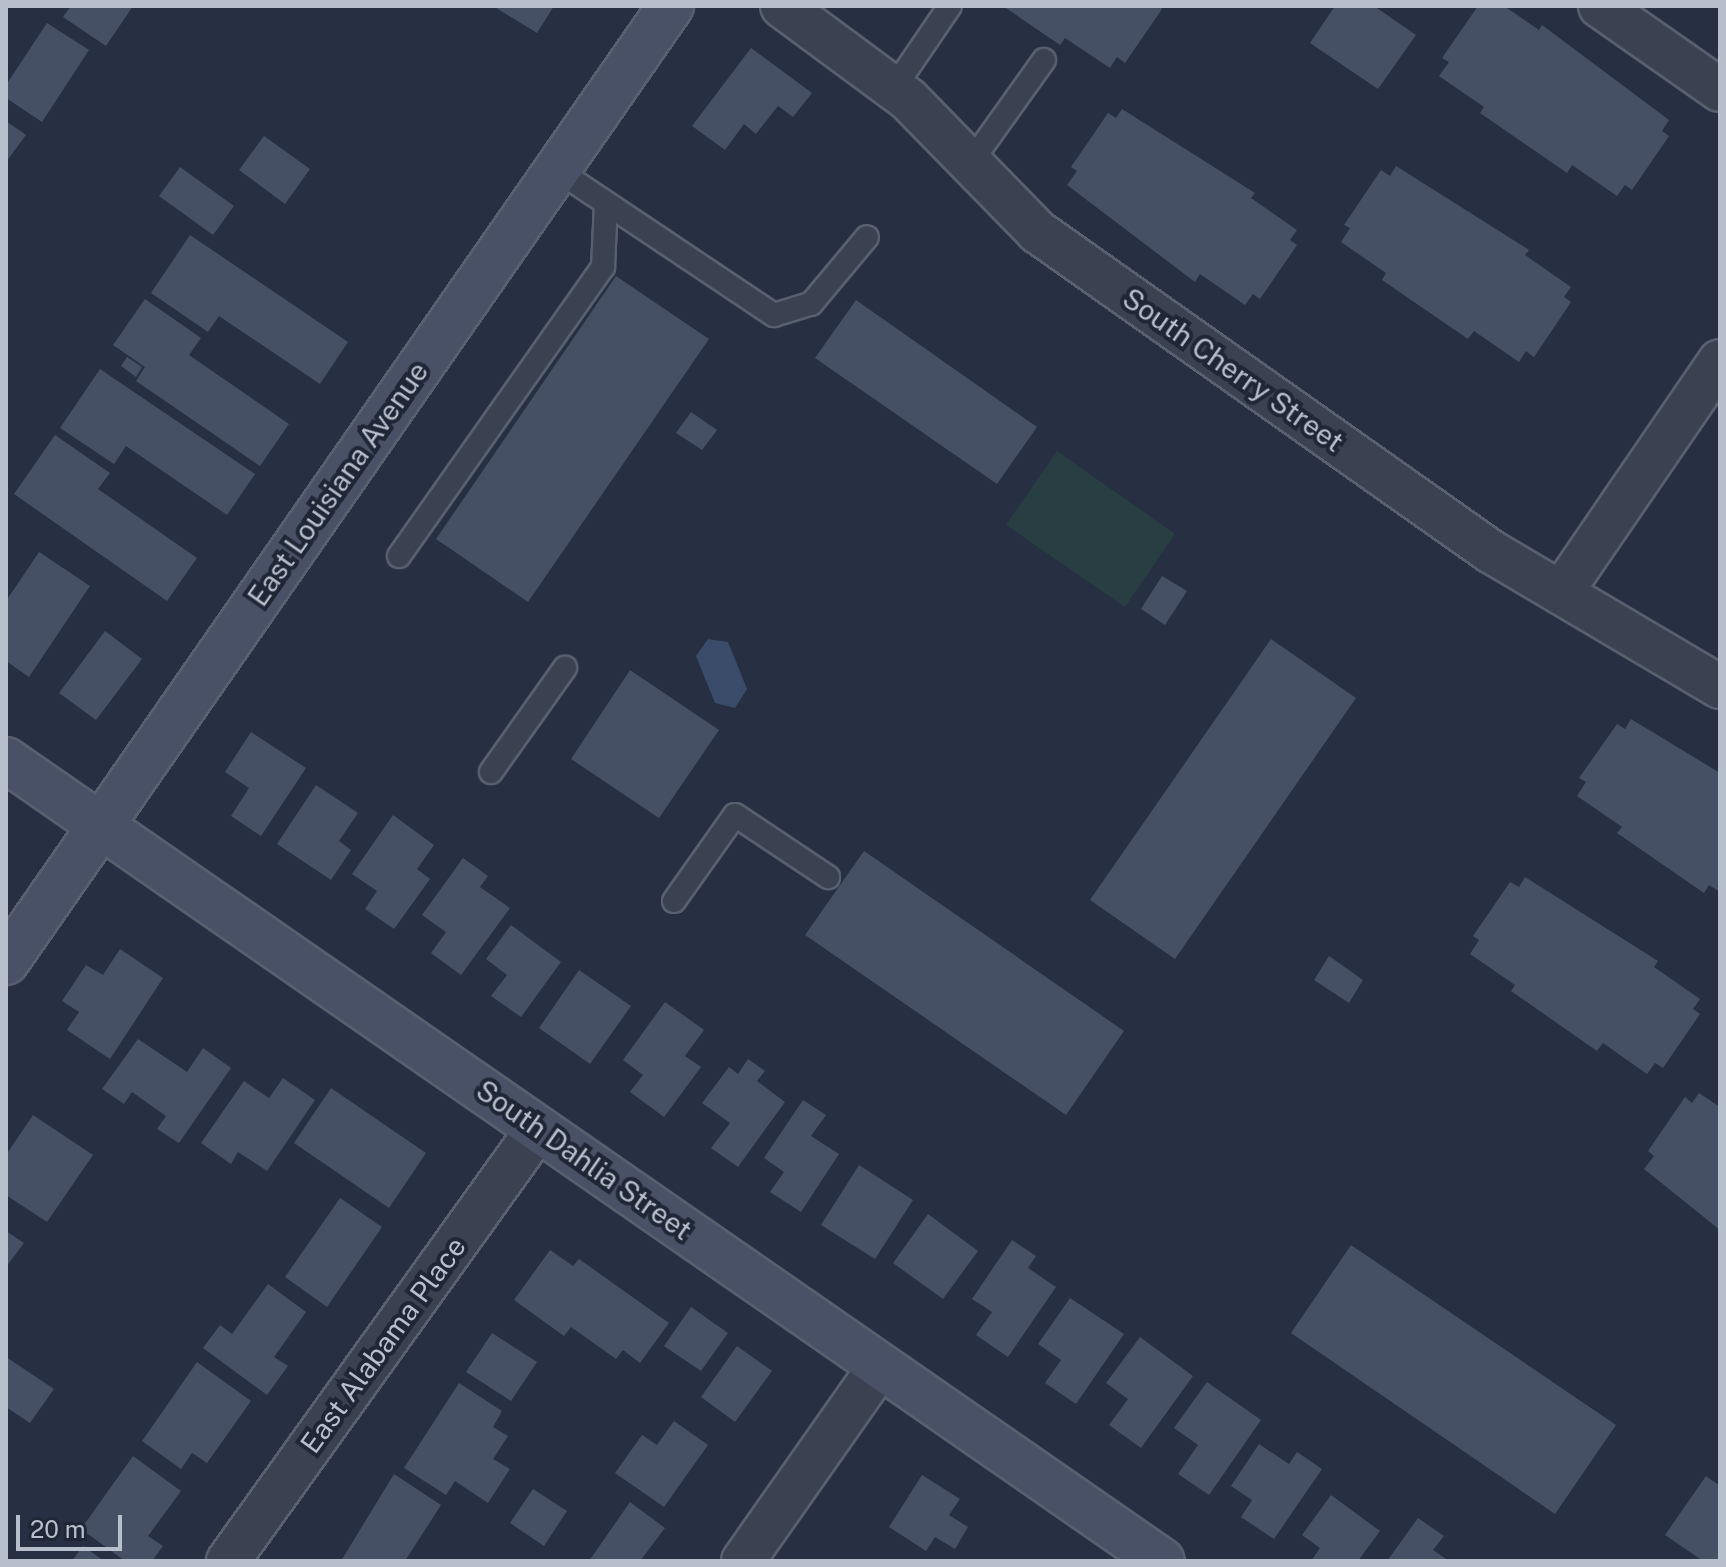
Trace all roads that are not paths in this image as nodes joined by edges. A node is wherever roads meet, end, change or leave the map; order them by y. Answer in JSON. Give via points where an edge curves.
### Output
{"nodes":[{"id":1,"x":671,"y":6,"type":"edge"},
{"id":2,"x":782,"y":6,"type":"edge"},
{"id":3,"x":950,"y":6,"type":"edge"},
{"id":4,"x":1600,"y":6,"type":"edge"},
{"id":5,"x":1044,"y":60,"type":"dead end"},
{"id":6,"x":894,"y":88,"type":"junction"},
{"id":7,"x":1720,"y":90,"type":"edge"},
{"id":8,"x":969,"y":165,"type":"junction"},
{"id":9,"x":557,"y":170,"type":"junction"},
{"id":10,"x":606,"y":204,"type":"junction"},
{"id":11,"x":867,"y":237,"type":"dead end"},
{"id":12,"x":1720,"y":361,"type":"edge"},
{"id":13,"x":399,"y":556,"type":"dead end"},
{"id":14,"x":1561,"y":593,"type":"junction"},
{"id":15,"x":565,"y":668,"type":"dead end"},
{"id":16,"x":1720,"y":687,"type":"edge"},
{"id":17,"x":6,"y":760,"type":"edge"},
{"id":18,"x":491,"y":772,"type":"dead end"},
{"id":19,"x":101,"y":826,"type":"junction"},
{"id":20,"x":828,"y":877,"type":"dead end"},
{"id":21,"x":674,"y":901,"type":"dead end"},
{"id":22,"x":6,"y":962,"type":"edge"},
{"id":23,"x":538,"y":1129,"type":"junction"},
{"id":24,"x":880,"y":1366,"type":"junction"},
{"id":25,"x":228,"y":1561,"type":"edge"},
{"id":26,"x":743,"y":1561,"type":"edge"},
{"id":27,"x":1162,"y":1561,"type":"edge"}],
"edges":[{"from":1,"to":9,"type":"street","name":"East Louisiana Avenue"},
{"from":2,"to":6,"type":"street","name":"South Cherry Street"},
{"from":3,"to":6,"type":"lane"},
{"from":4,"to":7,"type":"street"},
{"from":5,"to":8,"type":"lane"},
{"from":6,"to":8,"type":"street","name":"South Cherry Street"},
{"from":8,"to":14,"type":"street","name":"South Cherry Street","via":[[1038,232],[1490,551]]},
{"from":9,"to":10,"type":"lane"},
{"from":9,"to":19,"type":"street","name":"East Louisiana Avenue"},
{"from":10,"to":11,"type":"lane","via":[[774,315],[811,304]]},
{"from":10,"to":13,"type":"lane","via":[[603,267]]},
{"from":12,"to":14,"type":"street"},
{"from":14,"to":16,"type":"street","name":"South Cherry Street"},
{"from":15,"to":18,"type":"lane"},
{"from":17,"to":19,"type":"street","name":"South Dahlia Street"},
{"from":19,"to":22,"type":"street","name":"East Louisiana Avenue"},
{"from":19,"to":23,"type":"street","name":"South Dahlia Street"},
{"from":20,"to":21,"type":"lane","via":[[735,815]]},
{"from":23,"to":24,"type":"street","name":"South Dahlia Street"},
{"from":23,"to":25,"type":"street","name":"East Alabama Place"},
{"from":24,"to":26,"type":"street"},
{"from":24,"to":27,"type":"street","name":"South Dahlia Street"}]}
